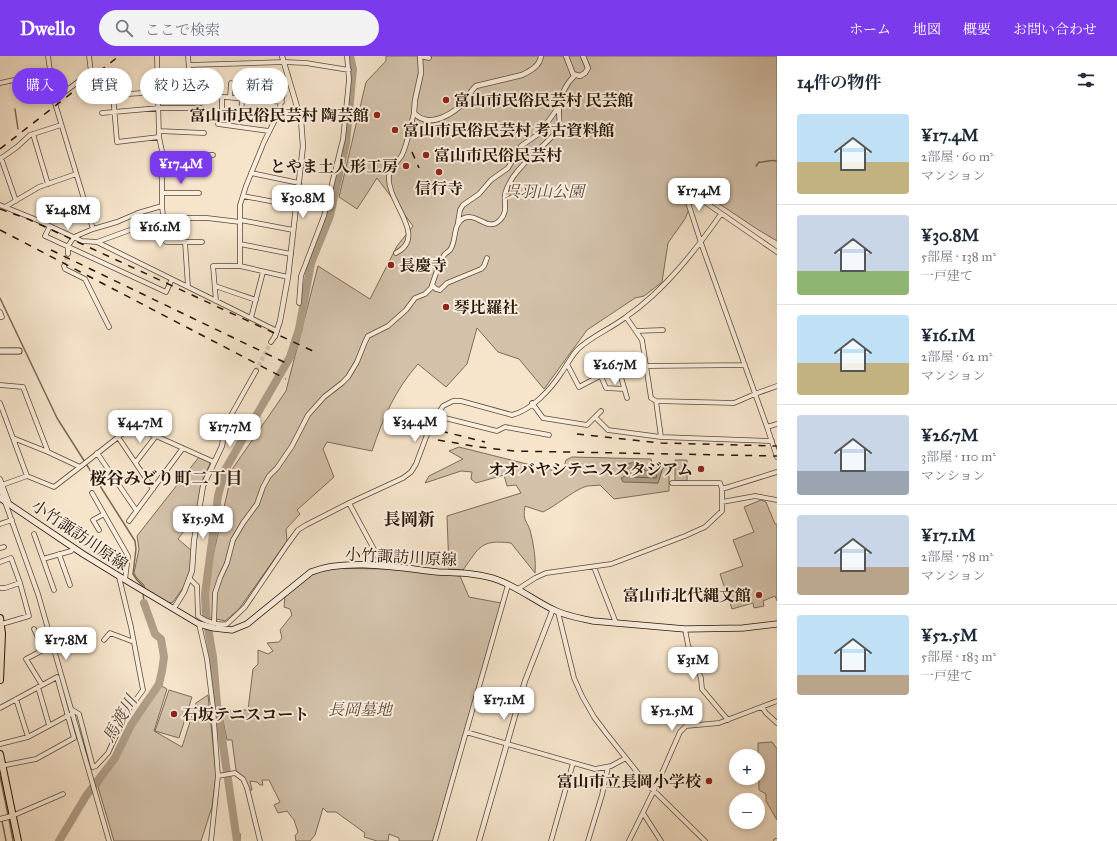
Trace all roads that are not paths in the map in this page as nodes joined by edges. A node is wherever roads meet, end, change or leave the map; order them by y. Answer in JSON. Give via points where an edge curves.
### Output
{"nodes":[{"id":1,"x":48,"y":56,"type":"edge"},
{"id":2,"x":89,"y":56,"type":"edge"},
{"id":3,"x":157,"y":56,"type":"edge"},
{"id":4,"x":188,"y":56,"type":"edge"},
{"id":5,"x":282,"y":56,"type":"edge"},
{"id":6,"x":347,"y":56,"type":"edge"},
{"id":7,"x":420,"y":56,"type":"edge"},
{"id":8,"x":541,"y":56,"type":"edge"},
{"id":9,"x":566,"y":56,"type":"edge"},
{"id":10,"x":584,"y":56,"type":"edge"},
{"id":11,"x":429,"y":58,"type":"dead end"},
{"id":12,"x":284,"y":62,"type":"junction"},
{"id":13,"x":189,"y":65,"type":"junction"},
{"id":14,"x":50,"y":68,"type":"edge"},
{"id":15,"x":157,"y":68,"type":"edge"},
{"id":16,"x":189,"y":68,"type":"edge"},
{"id":17,"x":286,"y":68,"type":"edge"},
{"id":18,"x":349,"y":70,"type":"junction"},
{"id":19,"x":575,"y":75,"type":"junction"},
{"id":20,"x":288,"y":76,"type":"edge"},
{"id":21,"x":12,"y":80,"type":"edge"},
{"id":22,"x":0,"y":83,"type":"edge"},
{"id":23,"x":231,"y":83,"type":"dead end"},
{"id":24,"x":68,"y":90,"type":"edge"},
{"id":25,"x":140,"y":93,"type":"edge"},
{"id":26,"x":224,"y":97,"type":"edge"},
{"id":27,"x":230,"y":97,"type":"joint"},
{"id":28,"x":55,"y":104,"type":"edge"},
{"id":29,"x":159,"y":104,"type":"edge"},
{"id":30,"x":222,"y":104,"type":"edge"},
{"id":31,"x":242,"y":104,"type":"edge"},
{"id":32,"x":281,"y":104,"type":"edge"},
{"id":33,"x":159,"y":108,"type":"junction"},
{"id":34,"x":201,"y":108,"type":"dead end"},
{"id":35,"x":559,"y":109,"type":"junction"},
{"id":36,"x":115,"y":112,"type":"junction"},
{"id":37,"x":102,"y":113,"type":"dead end"},
{"id":38,"x":414,"y":113,"type":"junction"},
{"id":39,"x":222,"y":114,"type":"dead end"},
{"id":40,"x":241,"y":118,"type":"dead end"},
{"id":41,"x":218,"y":124,"type":"dead end"},
{"id":42,"x":62,"y":125,"type":"junction"},
{"id":43,"x":269,"y":131,"type":"junction"},
{"id":44,"x":159,"y":132,"type":"junction"},
{"id":45,"x":204,"y":132,"type":"dead end"},
{"id":46,"x":33,"y":134,"type":"junction"},
{"id":47,"x":159,"y":137,"type":"junction"},
{"id":48,"x":162,"y":155,"type":"junction"},
{"id":49,"x":213,"y":155,"type":"dead end"},
{"id":50,"x":1,"y":159,"type":"edge"},
{"id":51,"x":251,"y":172,"type":"junction"},
{"id":52,"x":76,"y":174,"type":"junction"},
{"id":53,"x":299,"y":183,"type":"junction"},
{"id":54,"x":48,"y":184,"type":"junction"},
{"id":55,"x":162,"y":192,"type":"junction"},
{"id":56,"x":199,"y":193,"type":"dead end"},
{"id":57,"x":243,"y":196,"type":"junction"},
{"id":58,"x":16,"y":201,"type":"junction"},
{"id":59,"x":0,"y":205,"type":"edge"},
{"id":60,"x":162,"y":206,"type":"junction"},
{"id":61,"x":296,"y":206,"type":"junction"},
{"id":62,"x":5,"y":207,"type":"junction"},
{"id":63,"x":721,"y":214,"type":"junction"},
{"id":64,"x":164,"y":218,"type":"junction"},
{"id":65,"x":240,"y":221,"type":"junction"},
{"id":66,"x":458,"y":222,"type":"junction"},
{"id":67,"x":50,"y":226,"type":"junction"},
{"id":68,"x":93,"y":229,"type":"junction"},
{"id":69,"x":293,"y":230,"type":"junction"},
{"id":70,"x":74,"y":237,"type":"junction"},
{"id":71,"x":97,"y":242,"type":"junction"},
{"id":72,"x":185,"y":242,"type":"junction"},
{"id":73,"x":202,"y":242,"type":"dead end"},
{"id":74,"x":700,"y":243,"type":"junction"},
{"id":75,"x":240,"y":244,"type":"junction"},
{"id":76,"x":68,"y":246,"type":"junction"},
{"id":77,"x":777,"y":252,"type":"edge"},
{"id":78,"x":396,"y":253,"type":"dead end"},
{"id":79,"x":68,"y":254,"type":"tunnel mouth"},
{"id":80,"x":290,"y":254,"type":"junction"},
{"id":81,"x":487,"y":258,"type":"dead end"},
{"id":82,"x":64,"y":266,"type":"dead end"},
{"id":83,"x":240,"y":266,"type":"junction"},
{"id":84,"x":263,"y":272,"type":"junction"},
{"id":85,"x":288,"y":278,"type":"junction"},
{"id":86,"x":172,"y":279,"type":"junction"},
{"id":87,"x":215,"y":286,"type":"junction"},
{"id":88,"x":432,"y":286,"type":"junction"},
{"id":89,"x":188,"y":287,"type":"junction"},
{"id":90,"x":256,"y":300,"type":"junction"},
{"id":91,"x":216,"y":301,"type":"junction"},
{"id":92,"x":298,"y":303,"type":"dead end"},
{"id":93,"x":0,"y":312,"type":"edge"},
{"id":94,"x":0,"y":317,"type":"edge"},
{"id":95,"x":626,"y":317,"type":"junction"},
{"id":96,"x":251,"y":318,"type":"junction"},
{"id":97,"x":109,"y":326,"type":"dead end"},
{"id":98,"x":663,"y":330,"type":"dead end"},
{"id":99,"x":636,"y":331,"type":"junction"},
{"id":100,"x":276,"y":333,"type":"junction"},
{"id":101,"x":271,"y":342,"type":"tunnel mouth"},
{"id":102,"x":0,"y":351,"type":"edge"},
{"id":103,"x":19,"y":351,"type":"dead end"},
{"id":104,"x":567,"y":364,"type":"junction"},
{"id":105,"x":645,"y":364,"type":"junction"},
{"id":106,"x":745,"y":366,"type":"junction"},
{"id":107,"x":619,"y":370,"type":"junction"},
{"id":108,"x":256,"y":371,"type":"tunnel mouth"},
{"id":109,"x":601,"y":376,"type":"junction"},
{"id":110,"x":0,"y":386,"type":"edge"},
{"id":111,"x":777,"y":386,"type":"edge"},
{"id":112,"x":624,"y":389,"type":"junction"},
{"id":113,"x":755,"y":394,"type":"junction"},
{"id":114,"x":626,"y":398,"type":"dead end"},
{"id":115,"x":656,"y":401,"type":"junction"},
{"id":116,"x":0,"y":403,"type":"edge"},
{"id":117,"x":532,"y":403,"type":"junction"},
{"id":118,"x":601,"y":410,"type":"dead end"},
{"id":119,"x":595,"y":417,"type":"junction"},
{"id":120,"x":434,"y":418,"type":"junction"},
{"id":121,"x":777,"y":424,"type":"edge"},
{"id":122,"x":225,"y":426,"type":"joint"},
{"id":123,"x":767,"y":427,"type":"junction"},
{"id":124,"x":549,"y":435,"type":"dead end"},
{"id":125,"x":156,"y":436,"type":"junction"},
{"id":126,"x":118,"y":437,"type":"junction"},
{"id":127,"x":662,"y":437,"type":"junction"},
{"id":128,"x":13,"y":438,"type":"junction"},
{"id":129,"x":777,"y":439,"type":"edge"},
{"id":130,"x":772,"y":440,"type":"junction"},
{"id":131,"x":183,"y":448,"type":"junction"},
{"id":132,"x":48,"y":452,"type":"junction"},
{"id":133,"x":97,"y":453,"type":"junction"},
{"id":134,"x":777,"y":457,"type":"edge"},
{"id":135,"x":136,"y":462,"type":"junction"},
{"id":136,"x":214,"y":462,"type":"junction"},
{"id":137,"x":80,"y":467,"type":"junction"},
{"id":138,"x":777,"y":472,"type":"edge"},
{"id":139,"x":27,"y":476,"type":"junction"},
{"id":140,"x":0,"y":479,"type":"edge"},
{"id":141,"x":672,"y":483,"type":"dead end"},
{"id":142,"x":1,"y":486,"type":"edge"},
{"id":143,"x":722,"y":488,"type":"junction"},
{"id":144,"x":153,"y":489,"type":"junction"},
{"id":145,"x":92,"y":494,"type":"dead end"},
{"id":146,"x":5,"y":500,"type":"edge"},
{"id":147,"x":777,"y":500,"type":"edge"},
{"id":148,"x":722,"y":502,"type":"junction"},
{"id":149,"x":349,"y":503,"type":"junction"},
{"id":150,"x":136,"y":510,"type":"junction"},
{"id":151,"x":104,"y":514,"type":"junction"},
{"id":152,"x":12,"y":520,"type":"junction"},
{"id":153,"x":129,"y":521,"type":"dead end"},
{"id":154,"x":0,"y":524,"type":"edge"},
{"id":155,"x":99,"y":530,"type":"dead end"},
{"id":156,"x":34,"y":534,"type":"dead end"},
{"id":157,"x":74,"y":548,"type":"junction"},
{"id":158,"x":59,"y":554,"type":"junction"},
{"id":159,"x":43,"y":559,"type":"junction"},
{"id":160,"x":0,"y":562,"type":"edge"},
{"id":161,"x":383,"y":566,"type":"junction"},
{"id":162,"x":594,"y":567,"type":"junction"},
{"id":163,"x":119,"y":577,"type":"junction"},
{"id":164,"x":190,"y":579,"type":"junction"},
{"id":165,"x":125,"y":580,"type":"junction"},
{"id":166,"x":20,"y":583,"type":"junction"},
{"id":167,"x":508,"y":584,"type":"junction"},
{"id":168,"x":70,"y":585,"type":"dead end"},
{"id":169,"x":0,"y":588,"type":"edge"},
{"id":170,"x":54,"y":590,"type":"dead end"},
{"id":171,"x":518,"y":590,"type":"junction"},
{"id":172,"x":174,"y":608,"type":"junction"},
{"id":173,"x":555,"y":610,"type":"junction"},
{"id":174,"x":1,"y":621,"type":"edge"},
{"id":175,"x":616,"y":623,"type":"junction"},
{"id":176,"x":201,"y":624,"type":"junction"},
{"id":177,"x":777,"y":624,"type":"edge"},
{"id":178,"x":214,"y":625,"type":"junction"},
{"id":179,"x":34,"y":629,"type":"dead end"},
{"id":180,"x":685,"y":629,"type":"junction"},
{"id":181,"x":104,"y":640,"type":"dead end"},
{"id":182,"x":134,"y":642,"type":"junction"},
{"id":183,"x":0,"y":675,"type":"edge"},
{"id":184,"x":0,"y":680,"type":"edge"},
{"id":185,"x":40,"y":686,"type":"junction"},
{"id":186,"x":16,"y":699,"type":"junction"},
{"id":187,"x":777,"y":701,"type":"edge"},
{"id":188,"x":762,"y":707,"type":"junction"},
{"id":189,"x":0,"y":708,"type":"edge"},
{"id":190,"x":71,"y":708,"type":"junction"},
{"id":191,"x":69,"y":715,"type":"junction"},
{"id":192,"x":728,"y":720,"type":"junction"},
{"id":193,"x":777,"y":723,"type":"edge"},
{"id":194,"x":49,"y":726,"type":"junction"},
{"id":195,"x":466,"y":732,"type":"junction"},
{"id":196,"x":28,"y":738,"type":"junction"},
{"id":197,"x":0,"y":744,"type":"edge"},
{"id":198,"x":506,"y":744,"type":"junction"},
{"id":199,"x":0,"y":754,"type":"edge"},
{"id":200,"x":626,"y":758,"type":"junction"},
{"id":201,"x":573,"y":763,"type":"junction"},
{"id":202,"x":1,"y":767,"type":"edge"},
{"id":203,"x":608,"y":767,"type":"junction"},
{"id":204,"x":218,"y":776,"type":"junction"},
{"id":205,"x":654,"y":791,"type":"junction"},
{"id":206,"x":63,"y":794,"type":"dead end"},
{"id":207,"x":643,"y":813,"type":"junction"},
{"id":208,"x":12,"y":816,"type":"junction"},
{"id":209,"x":0,"y":819,"type":"edge"},
{"id":210,"x":18,"y":841,"type":"edge"},
{"id":211,"x":109,"y":841,"type":"edge"},
{"id":212,"x":210,"y":841,"type":"edge"},
{"id":213,"x":260,"y":841,"type":"edge"},
{"id":214,"x":435,"y":841,"type":"edge"},
{"id":215,"x":479,"y":841,"type":"edge"},
{"id":216,"x":551,"y":841,"type":"edge"},
{"id":217,"x":588,"y":841,"type":"edge"},
{"id":218,"x":629,"y":841,"type":"edge"},
{"id":219,"x":661,"y":841,"type":"edge"},
{"id":220,"x":705,"y":841,"type":"edge"}],
"edges":[{"from":1,"to":14,"type":"street"},
{"from":2,"to":24,"type":"street","via":[[92,72]]},
{"from":3,"to":15,"type":"street"},
{"from":4,"to":13,"type":"street"},
{"from":5,"to":12,"type":"street"},
{"from":6,"to":18,"type":"street"},
{"from":7,"to":11,"type":"street"},
{"from":7,"to":38,"type":"street","via":[[421,74]]},
{"from":8,"to":38,"type":"street","via":[[536,67],[522,75],[476,86],[452,113],[431,121],[418,118]]},
{"from":9,"to":19,"type":"street"},
{"from":10,"to":19,"type":"street","via":[[588,68],[580,76]]},
{"from":12,"to":13,"type":"street"},
{"from":12,"to":17,"type":"street"},
{"from":12,"to":18,"type":"street"},
{"from":13,"to":16,"type":"street"},
{"from":18,"to":92,"type":"street","via":[[343,139],[324,216],[301,276]]},
{"from":19,"to":35,"type":"street","via":[[568,83]]},
{"from":20,"to":53,"type":"street","via":[[303,130]]},
{"from":21,"to":22,"type":"street"},
{"from":23,"to":27,"type":"street"},
{"from":25,"to":36,"type":"street","via":[[113,95]]},
{"from":26,"to":27,"type":"street"},
{"from":28,"to":42,"type":"street"},
{"from":29,"to":33,"type":"street"},
{"from":30,"to":39,"type":"street"},
{"from":31,"to":40,"type":"street"},
{"from":32,"to":43,"type":"street"},
{"from":33,"to":34,"type":"street"},
{"from":33,"to":36,"type":"street"},
{"from":33,"to":44,"type":"street"},
{"from":35,"to":66,"type":"street","via":[[540,133],[520,146],[508,168],[464,205],[460,210]]},
{"from":35,"to":66,"type":"street","via":[[559,129],[513,177],[505,193],[506,206],[499,222],[488,224],[471,217]]},
{"from":36,"to":37,"type":"street"},
{"from":36,"to":47,"type":"street","via":[[117,142]]},
{"from":38,"to":78,"type":"street","via":[[404,150],[389,175],[391,190],[410,236],[405,247]]},
{"from":41,"to":43,"type":"street"},
{"from":42,"to":46,"type":"street"},
{"from":42,"to":52,"type":"street"},
{"from":43,"to":51,"type":"street"},
{"from":44,"to":45,"type":"street"},
{"from":44,"to":47,"type":"street"},
{"from":46,"to":50,"type":"street"},
{"from":46,"to":54,"type":"street"},
{"from":47,"to":48,"type":"street"},
{"from":48,"to":49,"type":"street"},
{"from":48,"to":55,"type":"street"},
{"from":50,"to":58,"type":"street"},
{"from":51,"to":53,"type":"street"},
{"from":51,"to":57,"type":"street"},
{"from":52,"to":54,"type":"street"},
{"from":52,"to":68,"type":"street"},
{"from":53,"to":61,"type":"street"},
{"from":54,"to":58,"type":"street"},
{"from":55,"to":56,"type":"street"},
{"from":55,"to":60,"type":"street"},
{"from":57,"to":61,"type":"street"},
{"from":57,"to":65,"type":"street"},
{"from":58,"to":62,"type":"street"},
{"from":59,"to":62,"type":"street"},
{"from":60,"to":64,"type":"street"},
{"from":60,"to":68,"type":"street"},
{"from":61,"to":69,"type":"street"},
{"from":62,"to":67,"type":"street"},
{"from":63,"to":74,"type":"street"},
{"from":63,"to":74,"type":"street","via":[[683,187]]},
{"from":63,"to":77,"type":"street"},
{"from":64,"to":65,"type":"street"},
{"from":64,"to":71,"type":"street"},
{"from":64,"to":72,"type":"street","via":[[166,242]]},
{"from":65,"to":69,"type":"street"},
{"from":65,"to":75,"type":"street"},
{"from":66,"to":88,"type":"street","via":[[450,250],[444,255]]},
{"from":67,"to":70,"type":"street"},
{"from":67,"to":76,"type":"street","via":[[46,236]]},
{"from":68,"to":70,"type":"street"},
{"from":69,"to":80,"type":"street"},
{"from":70,"to":71,"type":"street"},
{"from":70,"to":76,"type":"street"},
{"from":71,"to":86,"type":"street"},
{"from":72,"to":73,"type":"street"},
{"from":72,"to":89,"type":"street"},
{"from":74,"to":95,"type":"street","via":[[645,303]]},
{"from":74,"to":106,"type":"street"},
{"from":75,"to":80,"type":"street"},
{"from":75,"to":83,"type":"street"},
{"from":76,"to":79,"type":"street"},
{"from":76,"to":86,"type":"street","via":[[166,292]]},
{"from":80,"to":85,"type":"street"},
{"from":81,"to":88,"type":"street","via":[[481,269],[447,284],[440,290]]},
{"from":82,"to":97,"type":"street","via":[[65,269],[85,279]]},
{"from":83,"to":84,"type":"street"},
{"from":83,"to":87,"type":"street","via":[[213,266]]},
{"from":84,"to":85,"type":"street"},
{"from":84,"to":90,"type":"street"},
{"from":85,"to":100,"type":"street"},
{"from":86,"to":89,"type":"street"},
{"from":87,"to":90,"type":"street"},
{"from":87,"to":91,"type":"street"},
{"from":88,"to":178,"type":"street","via":[[388,326],[368,336],[348,377],[324,397],[308,415],[292,446],[269,476],[257,504],[233,540],[215,593]]},
{"from":89,"to":91,"type":"street"},
{"from":90,"to":96,"type":"street"},
{"from":91,"to":96,"type":"street"},
{"from":93,"to":94,"type":"street"},
{"from":95,"to":99,"type":"street"},
{"from":95,"to":104,"type":"street","via":[[584,344]]},
{"from":96,"to":100,"type":"street"},
{"from":98,"to":99,"type":"street"},
{"from":99,"to":105,"type":"street","via":[[642,340]]},
{"from":100,"to":101,"type":"street"},
{"from":102,"to":103,"type":"main road"},
{"from":104,"to":109,"type":"street","via":[[579,387]]},
{"from":104,"to":117,"type":"street","via":[[547,392]]},
{"from":105,"to":106,"type":"street"},
{"from":105,"to":107,"type":"street"},
{"from":105,"to":115,"type":"street","via":[[651,398]]},
{"from":106,"to":113,"type":"street"},
{"from":107,"to":109,"type":"street"},
{"from":107,"to":112,"type":"street"},
{"from":108,"to":122,"type":"street"},
{"from":109,"to":112,"type":"street","via":[[606,388]]},
{"from":110,"to":132,"type":"street","via":[[23,387]]},
{"from":111,"to":113,"type":"street"},
{"from":112,"to":114,"type":"street"},
{"from":113,"to":115,"type":"street","via":[[734,403]]},
{"from":113,"to":123,"type":"street"},
{"from":115,"to":127,"type":"street"},
{"from":116,"to":128,"type":"street"},
{"from":117,"to":119,"type":"street","via":[[543,418],[587,424]]},
{"from":117,"to":120,"type":"street","via":[[520,412],[512,414],[452,401],[440,408]]},
{"from":118,"to":119,"type":"street"},
{"from":119,"to":127,"type":"street","via":[[608,430]]},
{"from":120,"to":124,"type":"street","via":[[441,417],[497,431],[505,426]]},
{"from":120,"to":149,"type":"street","via":[[411,472]]},
{"from":121,"to":123,"type":"street"},
{"from":122,"to":136,"type":"street","via":[[222,446]]},
{"from":123,"to":130,"type":"street"},
{"from":125,"to":126,"type":"street","via":[[131,427]]},
{"from":125,"to":131,"type":"street"},
{"from":125,"to":135,"type":"street"},
{"from":126,"to":133,"type":"street"},
{"from":126,"to":135,"type":"street"},
{"from":127,"to":130,"type":"street"},
{"from":128,"to":132,"type":"street"},
{"from":128,"to":139,"type":"street"},
{"from":129,"to":130,"type":"street"},
{"from":130,"to":134,"type":"street"},
{"from":131,"to":136,"type":"street"},
{"from":131,"to":144,"type":"street"},
{"from":132,"to":137,"type":"street"},
{"from":133,"to":137,"type":"street"},
{"from":133,"to":150,"type":"street"},
{"from":135,"to":144,"type":"street"},
{"from":136,"to":164,"type":"street","via":[[203,486]]},
{"from":137,"to":139,"type":"street","via":[[54,487]]},
{"from":138,"to":143,"type":"street"},
{"from":139,"to":142,"type":"street"},
{"from":140,"to":142,"type":"street"},
{"from":141,"to":143,"type":"street","via":[[720,483]]},
{"from":142,"to":146,"type":"street"},
{"from":143,"to":148,"type":"street"},
{"from":144,"to":150,"type":"street"},
{"from":145,"to":151,"type":"street"},
{"from":146,"to":152,"type":"street"},
{"from":146,"to":157,"type":"main road","name":"小竹諏訪川原線"},
{"from":147,"to":148,"type":"street","via":[[755,496]]},
{"from":148,"to":162,"type":"street","via":[[722,511],[705,527],[611,564]]},
{"from":149,"to":161,"type":"street"},
{"from":149,"to":178,"type":"street","via":[[298,530],[245,607],[227,624]]},
{"from":150,"to":153,"type":"street"},
{"from":151,"to":155,"type":"street","via":[[93,520]]},
{"from":151,"to":165,"type":"street","via":[[128,556]]},
{"from":152,"to":154,"type":"street"},
{"from":152,"to":190,"type":"street","via":[[38,594]]},
{"from":156,"to":159,"type":"street"},
{"from":157,"to":158,"type":"street"},
{"from":157,"to":163,"type":"main road","name":"小竹諏訪川原線"},
{"from":158,"to":159,"type":"street"},
{"from":158,"to":168,"type":"street"},
{"from":159,"to":170,"type":"street"},
{"from":160,"to":166,"type":"street","via":[[11,558]]},
{"from":161,"to":167,"type":"main road","name":"小竹諏訪川原線","via":[[480,576]]},
{"from":161,"to":178,"type":"main road","name":"小竹諏訪川原線","via":[[320,568],[311,572],[246,624],[232,630]]},
{"from":162,"to":171,"type":"street","via":[[546,573]]},
{"from":162,"to":175,"type":"street"},
{"from":163,"to":165,"type":"main road","name":"小竹諏訪川原線"},
{"from":163,"to":182,"type":"street"},
{"from":164,"to":172,"type":"street"},
{"from":164,"to":178,"type":"street","via":[[197,586],[198,616]]},
{"from":165,"to":172,"type":"main road","name":"小竹諏訪川原線"},
{"from":166,"to":169,"type":"street"},
{"from":166,"to":174,"type":"street","via":[[29,616]]},
{"from":167,"to":171,"type":"main road","name":"小竹諏訪川原線"},
{"from":167,"to":195,"type":"street"},
{"from":171,"to":173,"type":"main road","name":"小竹諏訪川原線"},
{"from":172,"to":176,"type":"main road","name":"小竹諏訪川原線"},
{"from":173,"to":175,"type":"main road","name":"小竹諏訪川原線","via":[[580,618]]},
{"from":173,"to":198,"type":"street","via":[[525,681]]},
{"from":173,"to":200,"type":"street","via":[[574,678],[582,696],[594,717]]},
{"from":174,"to":183,"type":"main road"},
{"from":175,"to":180,"type":"main road","name":"小竹諏訪川原線"},
{"from":176,"to":178,"type":"main road","name":"小竹諏訪川原線"},
{"from":176,"to":204,"type":"street","via":[[213,708]]},
{"from":177,"to":180,"type":"main road","name":"小竹諏訪川原線","via":[[743,628]]},
{"from":179,"to":185,"type":"street","via":[[45,649],[26,659]]},
{"from":180,"to":192,"type":"street","via":[[702,689]]},
{"from":181,"to":182,"type":"street","via":[[110,633]]},
{"from":182,"to":190,"type":"street","via":[[143,690],[127,712],[108,753],[96,766],[93,767],[79,714]]},
{"from":183,"to":184,"type":"main road"},
{"from":185,"to":186,"type":"street"},
{"from":185,"to":191,"type":"street","via":[[57,677]]},
{"from":185,"to":194,"type":"street"},
{"from":186,"to":189,"type":"street"},
{"from":186,"to":196,"type":"street"},
{"from":187,"to":188,"type":"street"},
{"from":188,"to":192,"type":"street"},
{"from":188,"to":193,"type":"street"},
{"from":190,"to":211,"type":"street"},
{"from":191,"to":194,"type":"street"},
{"from":191,"to":202,"type":"street","via":[[74,738],[36,760]]},
{"from":192,"to":205,"type":"street","via":[[686,726],[680,732]]},
{"from":194,"to":196,"type":"street"},
{"from":195,"to":198,"type":"street"},
{"from":195,"to":214,"type":"street"},
{"from":196,"to":197,"type":"street"},
{"from":198,"to":201,"type":"street"},
{"from":198,"to":215,"type":"street"},
{"from":199,"to":202,"type":"main road"},
{"from":200,"to":203,"type":"street"},
{"from":200,"to":205,"type":"street"},
{"from":201,"to":203,"type":"street","via":[[596,769]]},
{"from":201,"to":216,"type":"street"},
{"from":202,"to":208,"type":"main road"},
{"from":203,"to":217,"type":"street"},
{"from":204,"to":212,"type":"street"},
{"from":204,"to":213,"type":"street","via":[[235,773],[243,779]]},
{"from":205,"to":207,"type":"street"},
{"from":205,"to":220,"type":"street"},
{"from":206,"to":208,"type":"street"},
{"from":207,"to":218,"type":"street"},
{"from":207,"to":219,"type":"street"},
{"from":208,"to":209,"type":"street"},
{"from":208,"to":210,"type":"main road"}]}
